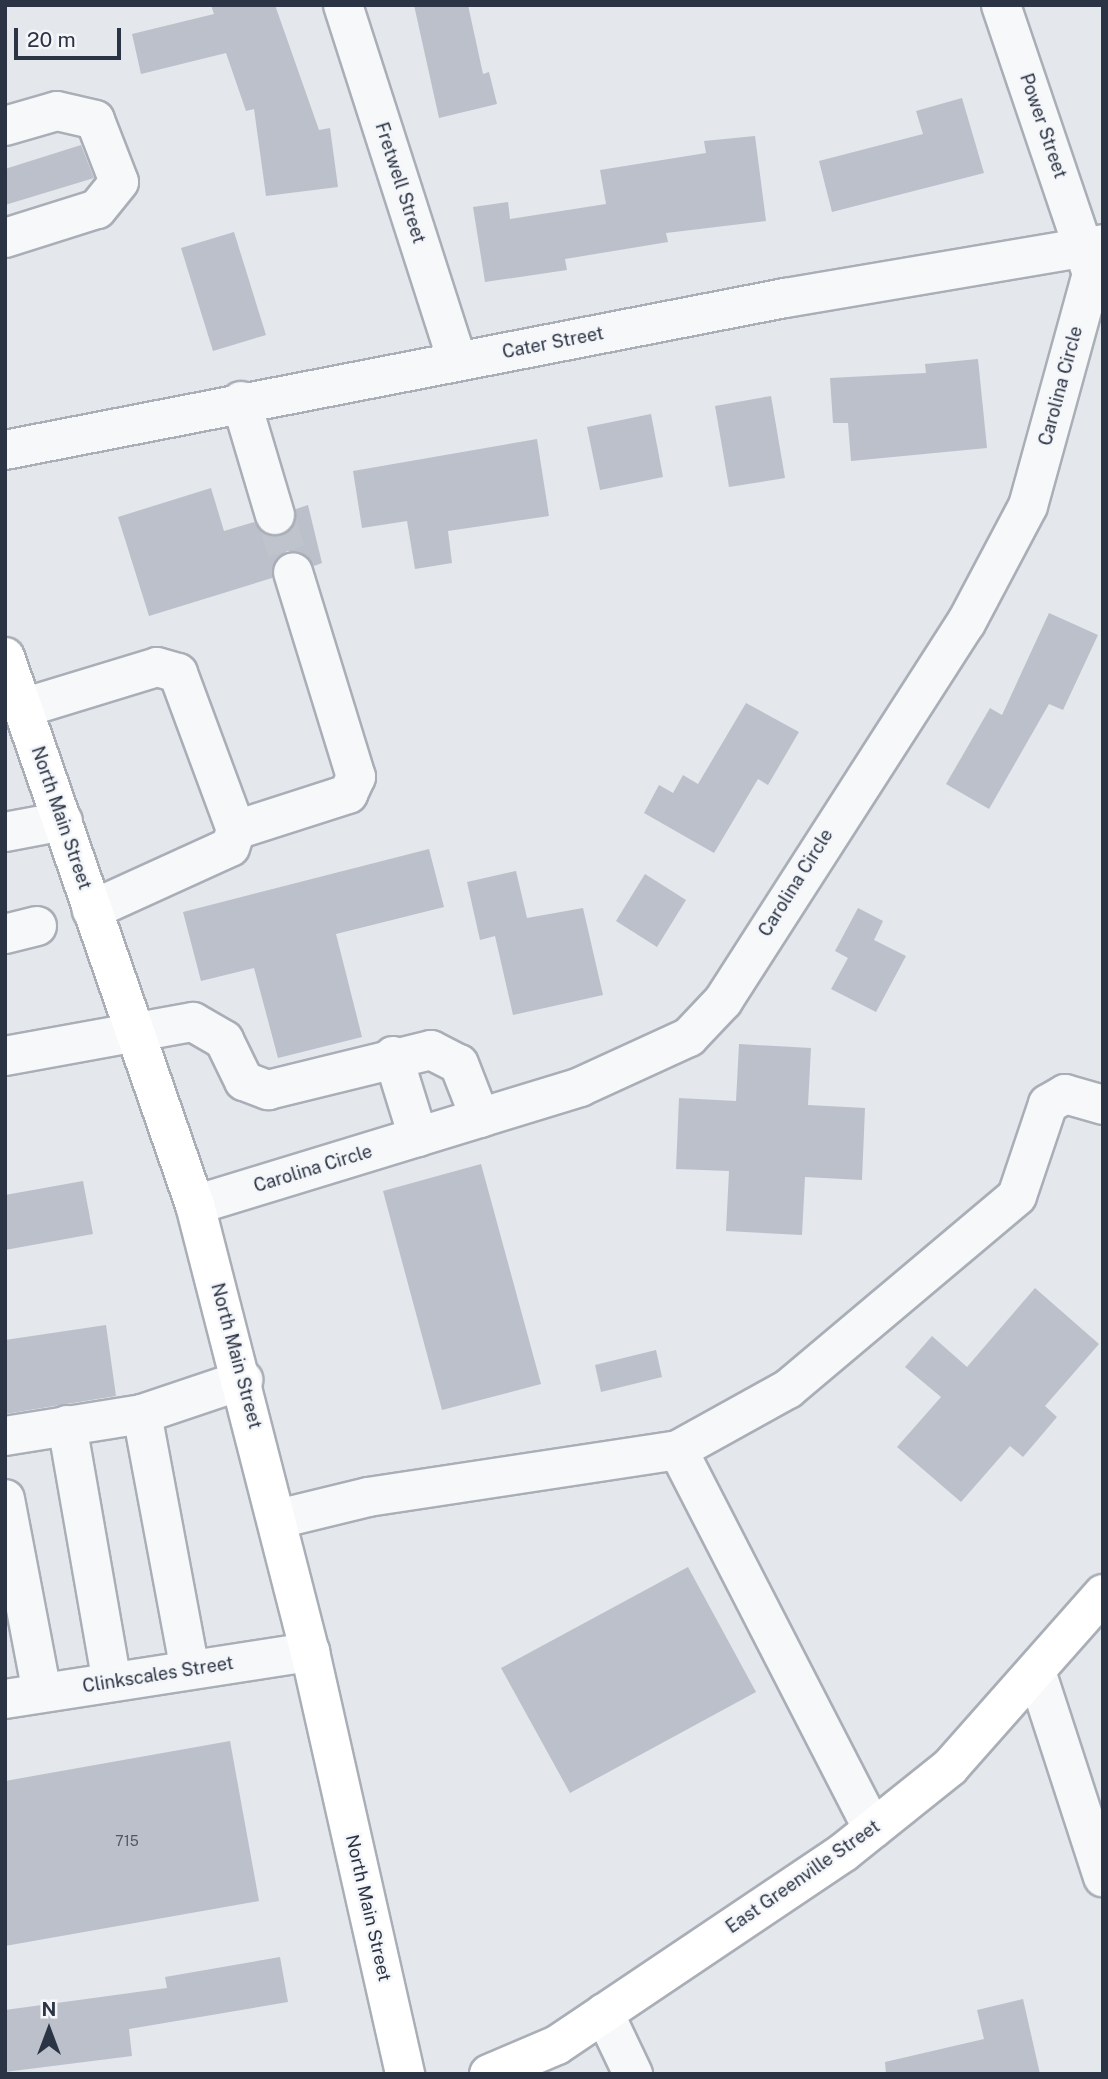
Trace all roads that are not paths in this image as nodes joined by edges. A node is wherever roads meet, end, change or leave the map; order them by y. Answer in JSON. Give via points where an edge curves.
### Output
{"nodes":[{"id":1,"x":343,"y":5,"type":"edge"},
{"id":2,"x":1001,"y":5,"type":"edge"},
{"id":3,"x":5,"y":126,"type":"edge"},
{"id":4,"x":5,"y":238,"type":"edge"},
{"id":5,"x":1094,"y":246,"type":"edge"},
{"id":6,"x":457,"y":361,"type":"junction"},
{"id":7,"x":241,"y":401,"type":"junction"},
{"id":8,"x":5,"y":450,"type":"edge"},
{"id":9,"x":275,"y":516,"type":"tunnel mouth"},
{"id":10,"x":293,"y":572,"type":"tunnel mouth"},
{"id":11,"x":5,"y":657,"type":"edge"},
{"id":12,"x":23,"y":708,"type":"junction"},
{"id":13,"x":62,"y":821,"type":"junction"},
{"id":14,"x":236,"y":830,"type":"junction"},
{"id":15,"x":5,"y":832,"type":"edge"},
{"id":16,"x":92,"y":909,"type":"junction"},
{"id":17,"x":137,"y":1030,"type":"junction"},
{"id":18,"x":5,"y":1056,"type":"edge"},
{"id":19,"x":393,"y":1056,"type":"junction"},
{"id":20,"x":1103,"y":1105,"type":"edge"},
{"id":21,"x":480,"y":1118,"type":"junction"},
{"id":22,"x":418,"y":1137,"type":"junction"},
{"id":23,"x":195,"y":1205,"type":"junction"},
{"id":24,"x":243,"y":1380,"type":"junction"},
{"id":25,"x":142,"y":1414,"type":"junction"},
{"id":26,"x":67,"y":1425,"type":"junction"},
{"id":27,"x":5,"y":1436,"type":"edge"},
{"id":28,"x":678,"y":1450,"type":"junction"},
{"id":29,"x":5,"y":1499,"type":"edge"},
{"id":30,"x":278,"y":1519,"type":"junction"},
{"id":31,"x":1103,"y":1594,"type":"edge"},
{"id":32,"x":310,"y":1652,"type":"junction"},
{"id":33,"x":190,"y":1670,"type":"junction"},
{"id":34,"x":1036,"y":1671,"type":"junction"},
{"id":35,"x":112,"y":1682,"type":"junction"},
{"id":36,"x":23,"y":1696,"type":"edge"},
{"id":37,"x":873,"y":1829,"type":"junction"},
{"id":38,"x":1103,"y":1877,"type":"edge"},
{"id":39,"x":604,"y":2013,"type":"junction"},
{"id":40,"x":405,"y":2074,"type":"edge"},
{"id":41,"x":489,"y":2074,"type":"edge"},
{"id":42,"x":633,"y":2074,"type":"edge"}],
"edges":[{"from":1,"to":6,"type":"street","name":"Fretwell Street"},
{"from":2,"to":5,"type":"street","name":"Power Street"},
{"from":3,"to":4,"type":"street","via":[[57,111],[95,120],[119,182],[97,209]]},
{"from":5,"to":6,"type":"street","name":"Cater Street"},
{"from":5,"to":21,"type":"street","name":"Carolina Circle","via":[[1092,274],[1028,506],[966,622],[723,1001],[689,1037],[631,1065]]},
{"from":6,"to":7,"type":"street","name":"Cater Street"},
{"from":7,"to":8,"type":"street","name":"Cater Street"},
{"from":7,"to":9,"type":"street"},
{"from":10,"to":14,"type":"street","via":[[356,777],[348,794]]},
{"from":11,"to":12,"type":"main road","name":"North Main Street"},
{"from":12,"to":13,"type":"main road","name":"North Main Street"},
{"from":12,"to":14,"type":"street","via":[[158,667],[178,673]]},
{"from":13,"to":15,"type":"street"},
{"from":13,"to":16,"type":"main road","name":"North Main Street"},
{"from":14,"to":16,"type":"street","via":[[229,847]]},
{"from":16,"to":17,"type":"main road","name":"North Main Street"},
{"from":17,"to":18,"type":"street"},
{"from":17,"to":19,"type":"street","via":[[194,1022],[209,1027],[224,1040],[244,1081],[268,1090]]},
{"from":17,"to":23,"type":"main road","name":"North Main Street"},
{"from":19,"to":21,"type":"street","via":[[431,1049],[459,1064]]},
{"from":19,"to":22,"type":"street"},
{"from":20,"to":28,"type":"street","via":[[1065,1094],[1048,1104],[1017,1196],[788,1389]]},
{"from":21,"to":22,"type":"street","name":"Carolina Circle"},
{"from":22,"to":23,"type":"street","name":"Carolina Circle"},
{"from":23,"to":24,"type":"main road","name":"North Main Street"},
{"from":24,"to":25,"type":"street"},
{"from":24,"to":30,"type":"main road","name":"North Main Street"},
{"from":25,"to":26,"type":"street"},
{"from":25,"to":33,"type":"street"},
{"from":26,"to":27,"type":"street"},
{"from":26,"to":35,"type":"street"},
{"from":28,"to":30,"type":"street","via":[[368,1497]]},
{"from":28,"to":37,"type":"street"},
{"from":29,"to":36,"type":"street"},
{"from":30,"to":32,"type":"main road","name":"North Main Street"},
{"from":31,"to":34,"type":"main road","name":"East Greenville Street"},
{"from":32,"to":33,"type":"street","name":"Clinkscales Street"},
{"from":32,"to":40,"type":"main road","name":"North Main Street"},
{"from":33,"to":35,"type":"street","name":"Clinkscales Street"},
{"from":34,"to":37,"type":"main road","name":"East Greenville Street","via":[[950,1766]]},
{"from":34,"to":38,"type":"street"},
{"from":35,"to":36,"type":"street","name":"Clinkscales Street"},
{"from":37,"to":39,"type":"main road","name":"East Greenville Street"},
{"from":39,"to":41,"type":"main road","name":"East Greenville Street","via":[[557,2045]]},
{"from":39,"to":42,"type":"street"}]}
